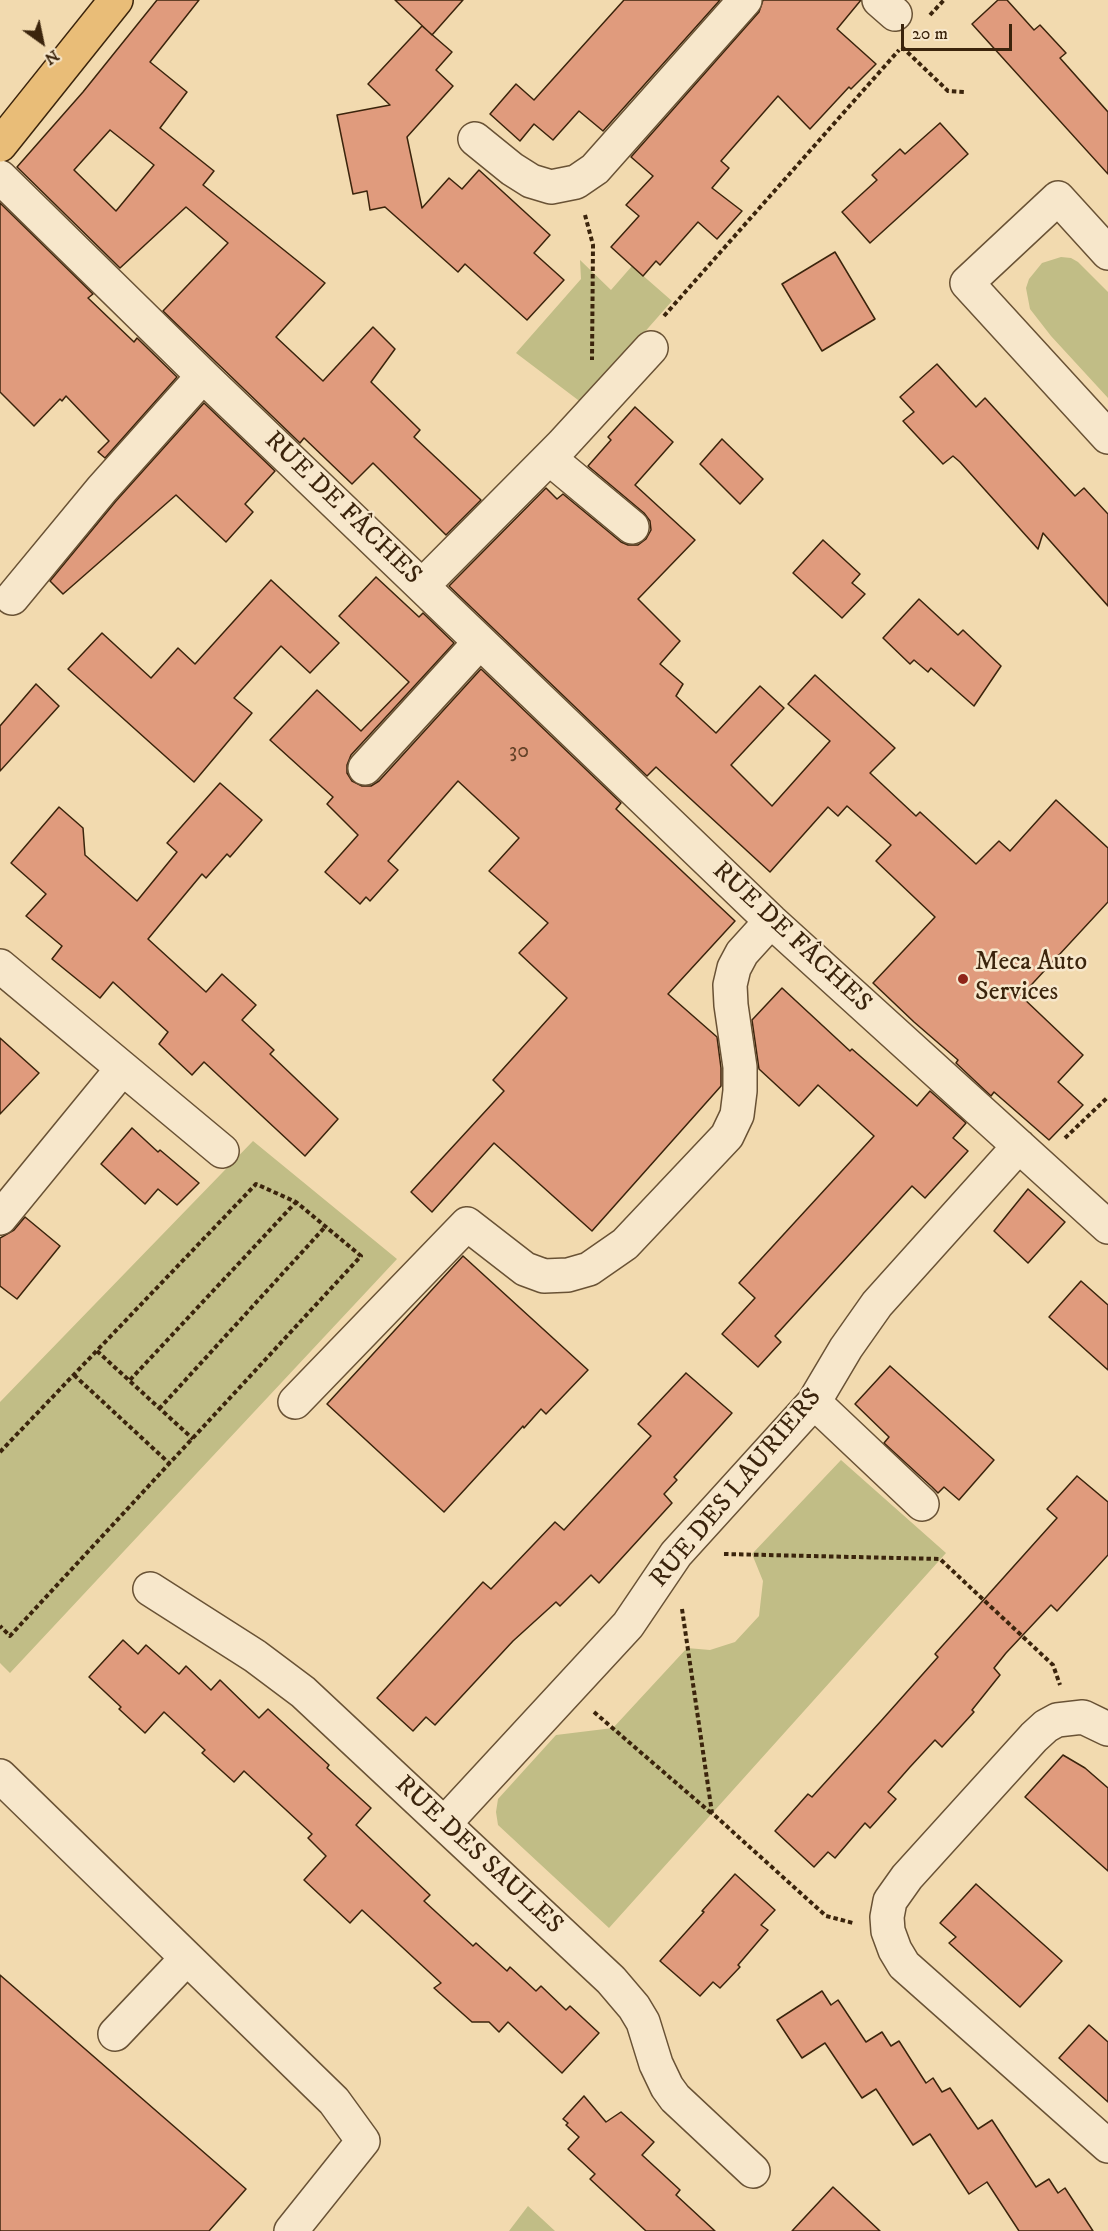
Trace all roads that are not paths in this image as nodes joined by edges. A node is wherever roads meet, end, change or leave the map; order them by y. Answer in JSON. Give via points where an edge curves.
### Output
{"nodes":[{"id":1,"x":116,"y":0,"type":"edge"},
{"id":2,"x":745,"y":0,"type":"edge"},
{"id":3,"x":475,"y":139,"type":"dead end"},
{"id":4,"x":0,"y":145,"type":"edge"},
{"id":5,"x":0,"y":177,"type":"edge"},
{"id":6,"x":1108,"y":253,"type":"edge"},
{"id":7,"x":657,"y":333,"type":"road end"},
{"id":8,"x":203,"y":376,"type":"junction"},
{"id":9,"x":1108,"y":437,"type":"edge"},
{"id":10,"x":549,"y":458,"type":"junction"},
{"id":11,"x":632,"y":527,"type":"dead end"},
{"id":12,"x":422,"y":586,"type":"junction"},
{"id":13,"x":12,"y":598,"type":"dead end"},
{"id":14,"x":480,"y":642,"type":"junction"},
{"id":15,"x":365,"y":768,"type":"dead end"},
{"id":16,"x":771,"y":921,"type":"junction"},
{"id":17,"x":0,"y":966,"type":"edge"},
{"id":18,"x":122,"y":1069,"type":"junction"},
{"id":19,"x":222,"y":1151,"type":"dead end"},
{"id":20,"x":1029,"y":1155,"type":"junction"},
{"id":21,"x":0,"y":1218,"type":"edge"},
{"id":22,"x":1108,"y":1227,"type":"edge"},
{"id":23,"x":295,"y":1402,"type":"dead end"},
{"id":24,"x":814,"y":1402,"type":"junction"},
{"id":25,"x":922,"y":1504,"type":"dead end"},
{"id":26,"x":150,"y":1589,"type":"dead end"},
{"id":27,"x":1108,"y":1729,"type":"edge"},
{"id":28,"x":0,"y":1776,"type":"edge"},
{"id":29,"x":444,"y":1824,"type":"junction"},
{"id":30,"x":187,"y":1958,"type":"junction"},
{"id":31,"x":115,"y":2034,"type":"dead end"},
{"id":32,"x":1108,"y":2146,"type":"edge"},
{"id":33,"x":753,"y":2170,"type":"dead end"},
{"id":34,"x":291,"y":2231,"type":"edge"}],
"edges":[{"from":1,"to":4,"type":"main road"},
{"from":2,"to":3,"type":"street","via":[[595,169],[576,182],[551,187],[531,181]]},
{"from":5,"to":8,"type":"street","name":"RUE DE FÂCHES"},
{"from":6,"to":9,"type":"street","via":[[1058,198],[967,283]]},
{"from":7,"to":10,"type":"street"},
{"from":8,"to":12,"type":"street","name":"RUE DE FÂCHES"},
{"from":8,"to":13,"type":"street"},
{"from":10,"to":11,"type":"street"},
{"from":10,"to":12,"type":"street"},
{"from":12,"to":14,"type":"street","name":"RUE DE FÂCHES"},
{"from":14,"to":15,"type":"street"},
{"from":14,"to":16,"type":"street","name":"RUE DE FÂCHES"},
{"from":16,"to":20,"type":"street","name":"RUE DE FÂCHES"},
{"from":16,"to":23,"type":"street","via":[[742,953],[732,976],[731,1005],[740,1075],[736,1115],[728,1136],[625,1244],[589,1269],[544,1276],[525,1269],[467,1224]]},
{"from":17,"to":18,"type":"street"},
{"from":18,"to":19,"type":"street"},
{"from":18,"to":21,"type":"street"},
{"from":20,"to":22,"type":"street","name":"RUE DE FÂCHES"},
{"from":20,"to":24,"type":"street","name":"RUE DES LAURIERS","via":[[877,1304]]},
{"from":24,"to":25,"type":"street"},
{"from":24,"to":29,"type":"street","name":"RUE DES LAURIERS","via":[[676,1554],[628,1625]]},
{"from":26,"to":29,"type":"street","name":"RUE DES SAULES","via":[[282,1675]]},
{"from":27,"to":32,"type":"street","via":[[1083,1717],[1057,1720],[1046,1726],[908,1877],[890,1901],[887,1917],[888,1931],[904,1965]]},
{"from":28,"to":30,"type":"street"},
{"from":29,"to":33,"type":"street","name":"RUE DES SAULES","via":[[622,1991],[643,2022],[667,2088]]},
{"from":30,"to":31,"type":"street"},
{"from":30,"to":34,"type":"street","via":[[334,2101],[363,2141]]}]}
